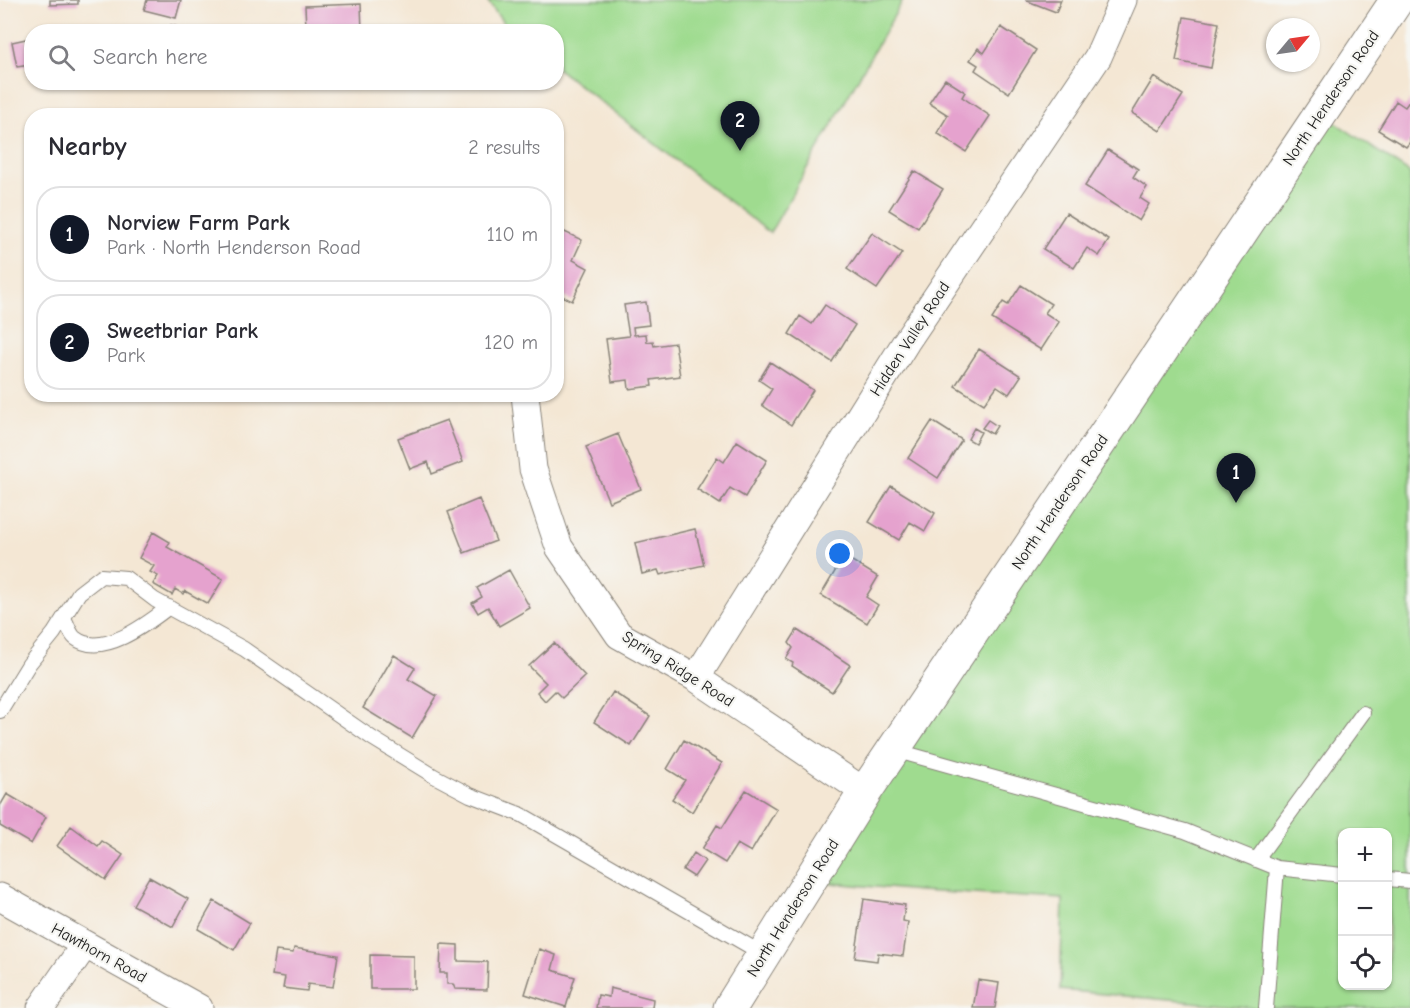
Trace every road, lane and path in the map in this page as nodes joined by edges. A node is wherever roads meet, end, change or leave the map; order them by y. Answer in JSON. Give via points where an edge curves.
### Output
{"nodes":[{"id":1,"x":1123,"y":0,"type":"edge"},
{"id":2,"x":1397,"y":0,"type":"edge"},
{"id":3,"x":526,"y":402,"type":"edge"},
{"id":4,"x":169,"y":607,"type":"junction"},
{"id":5,"x":64,"y":618,"type":"junction"},
{"id":6,"x":696,"y":678,"type":"junction"},
{"id":7,"x":0,"y":711,"type":"edge"},
{"id":8,"x":1363,"y":713,"type":"dead end"},
{"id":9,"x":894,"y":750,"type":"junction"},
{"id":10,"x":865,"y":792,"type":"junction"},
{"id":11,"x":1256,"y":860,"type":"junction"},
{"id":12,"x":1277,"y":868,"type":"junction"},
{"id":13,"x":1338,"y":875,"type":"edge"},
{"id":14,"x":1392,"y":880,"type":"edge"},
{"id":15,"x":1410,"y":882,"type":"edge"},
{"id":16,"x":0,"y":897,"type":"edge"},
{"id":17,"x":84,"y":946,"type":"junction"},
{"id":18,"x":764,"y":954,"type":"junction"},
{"id":19,"x":41,"y":1008,"type":"edge"},
{"id":20,"x":199,"y":1008,"type":"edge"},
{"id":21,"x":730,"y":1008,"type":"edge"},
{"id":22,"x":1266,"y":1008,"type":"edge"}],
"edges":[{"from":1,"to":6,"type":"street","name":"Hidden Valley Road","via":[[1098,57],[906,342]]},
{"from":2,"to":9,"type":"street","name":"North Henderson Road"},
{"from":3,"to":6,"type":"street","name":"Spring Ridge Road","via":[[533,469],[559,547],[619,635]]},
{"from":4,"to":5,"type":"lane","via":[[137,630],[108,642],[90,644],[74,638]]},
{"from":4,"to":5,"type":"lane","via":[[126,578],[101,576],[79,593]]},
{"from":4,"to":18,"type":"lane","via":[[244,650],[434,776],[522,815]]},
{"from":5,"to":7,"type":"lane"},
{"from":6,"to":10,"type":"street","name":"Spring Ridge Road"},
{"from":8,"to":11,"type":"lane"},
{"from":9,"to":10,"type":"street","name":"North Henderson Road"},
{"from":9,"to":11,"type":"lane","via":[[1185,831]]},
{"from":10,"to":18,"type":"street","name":"North Henderson Road"},
{"from":11,"to":12,"type":"lane"},
{"from":12,"to":13,"type":"lane"},
{"from":12,"to":22,"type":"lane"},
{"from":14,"to":15,"type":"lane"},
{"from":16,"to":17,"type":"street","name":"Hawthorn Road"},
{"from":17,"to":19,"type":"street"},
{"from":17,"to":20,"type":"street","name":"Hawthorn Road"},
{"from":18,"to":21,"type":"street","name":"North Henderson Road"}]}
